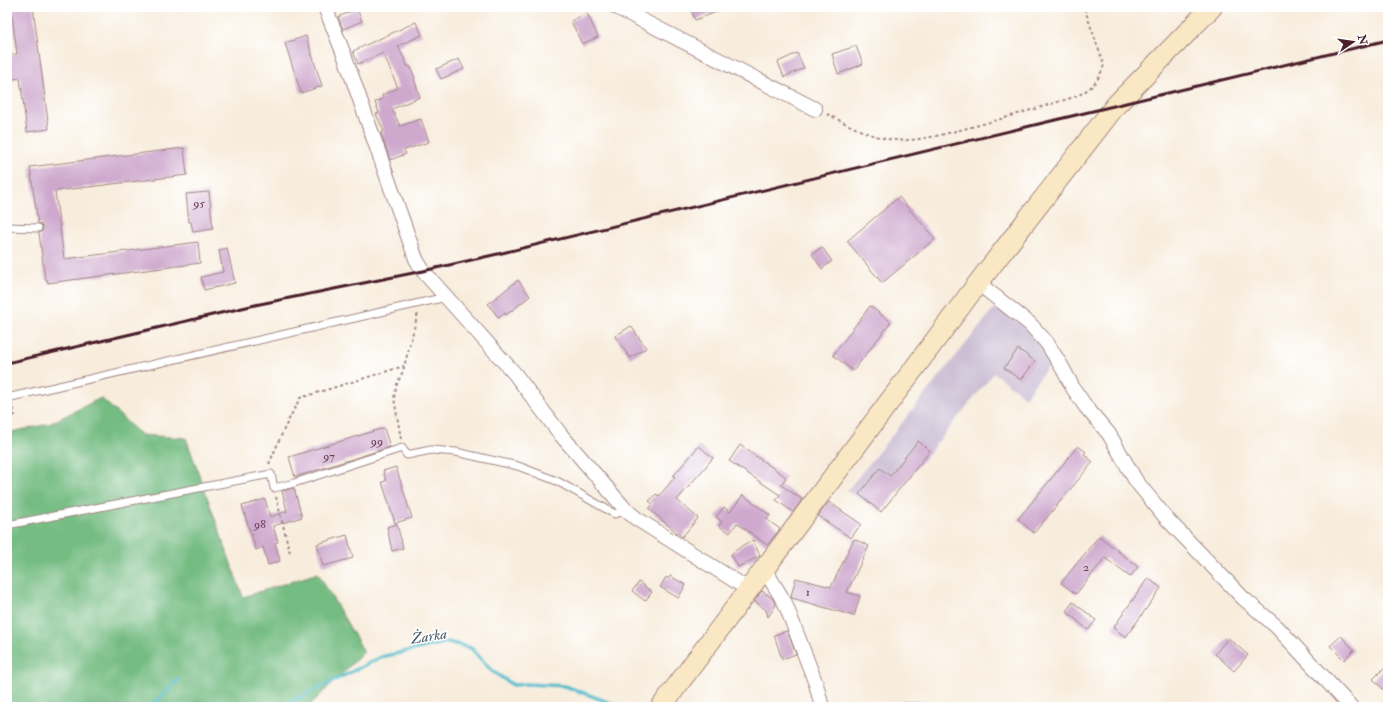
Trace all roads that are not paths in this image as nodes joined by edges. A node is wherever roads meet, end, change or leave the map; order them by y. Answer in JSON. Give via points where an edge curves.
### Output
{"nodes":[{"id":1,"x":325,"y":7,"type":"edge"},
{"id":2,"x":1212,"y":7,"type":"edge"},
{"id":3,"x":621,"y":8,"type":"edge"},
{"id":4,"x":815,"y":109,"type":"road end"},
{"id":5,"x":7,"y":228,"type":"edge"},
{"id":6,"x":38,"y":228,"type":"dead end"},
{"id":7,"x":978,"y":283,"type":"junction"},
{"id":8,"x":446,"y":297,"type":"junction"},
{"id":9,"x":11,"y":397,"type":"road end"},
{"id":10,"x":626,"y":510,"type":"junction"},
{"id":11,"x":7,"y":525,"type":"edge"},
{"id":12,"x":764,"y":570,"type":"junction"},
{"id":13,"x":748,"y":589,"type":"junction"},
{"id":14,"x":661,"y":707,"type":"edge"},
{"id":15,"x":822,"y":707,"type":"edge"},
{"id":16,"x":1351,"y":707,"type":"edge"}],
"edges":[{"from":1,"to":8,"type":"street","via":[[416,259]]},
{"from":2,"to":7,"type":"main road","via":[[1116,105]]},
{"from":3,"to":4,"type":"street"},
{"from":5,"to":6,"type":"lane"},
{"from":7,"to":12,"type":"main road"},
{"from":7,"to":16,"type":"street","via":[[1030,324],[1047,343],[1073,388],[1109,434],[1136,481],[1166,519],[1243,598],[1277,627]]},
{"from":8,"to":9,"type":"lane"},
{"from":8,"to":10,"type":"street","via":[[515,374],[562,435]]},
{"from":10,"to":11,"type":"lane","via":[[615,514],[557,482],[518,466],[456,452],[431,450],[407,455],[402,448],[274,488],[271,474]]},
{"from":10,"to":13,"type":"street"},
{"from":12,"to":13,"type":"main road"},
{"from":12,"to":15,"type":"street","via":[[785,603],[816,684]]},
{"from":13,"to":14,"type":"main road"}]}
